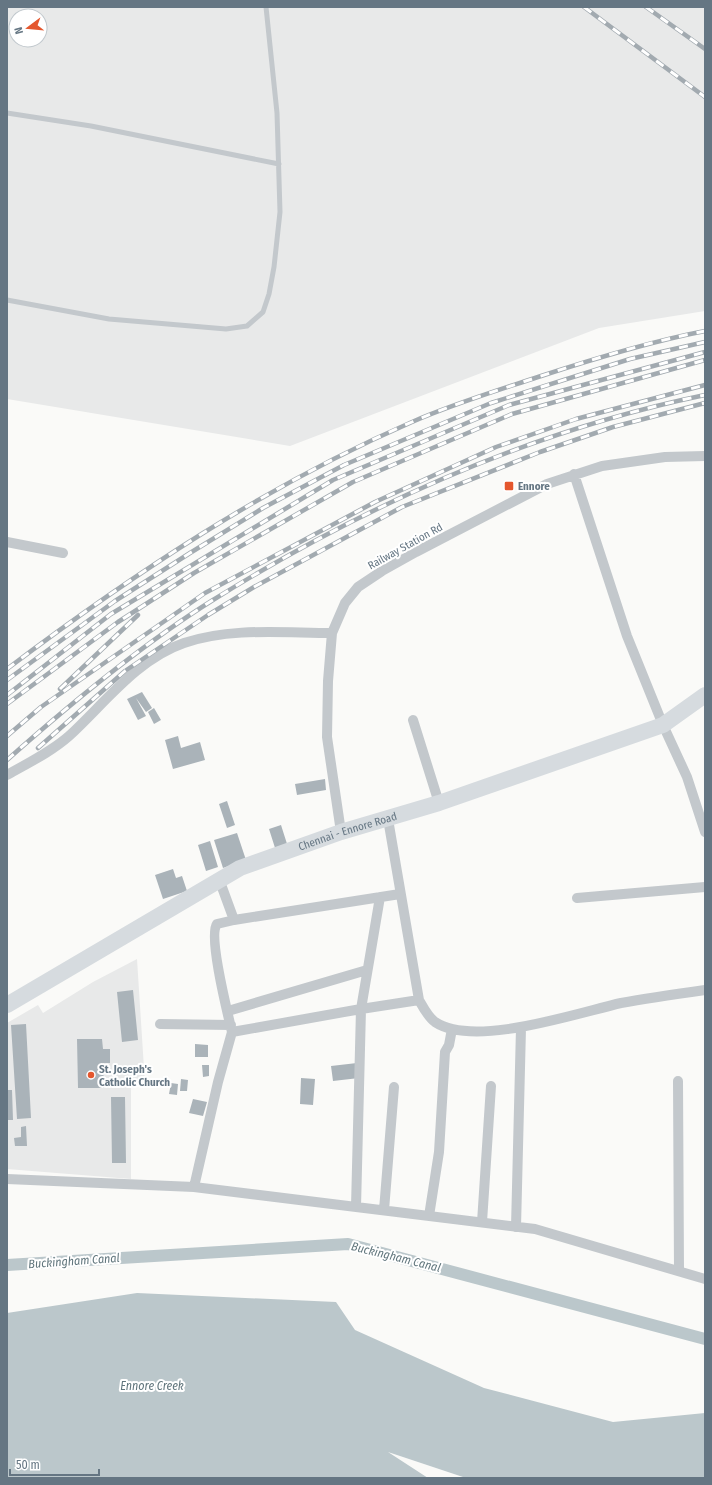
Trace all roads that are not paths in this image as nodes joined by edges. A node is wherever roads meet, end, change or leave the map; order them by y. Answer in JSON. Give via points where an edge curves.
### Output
{"nodes":[{"id":1,"x":266,"y":7,"type":"edge"},
{"id":2,"x":7,"y":113,"type":"edge"},
{"id":3,"x":279,"y":164,"type":"junction"},
{"id":4,"x":7,"y":300,"type":"edge"},
{"id":5,"x":705,"y":456,"type":"edge"},
{"id":6,"x":574,"y":474,"type":"junction"},
{"id":7,"x":7,"y":542,"type":"edge"},
{"id":8,"x":63,"y":553,"type":"dead end"},
{"id":9,"x":332,"y":633,"type":"junction"},
{"id":10,"x":705,"y":695,"type":"edge"},
{"id":11,"x":413,"y":720,"type":"dead end"},
{"id":12,"x":663,"y":724,"type":"junction"},
{"id":13,"x":7,"y":775,"type":"edge"},
{"id":14,"x":439,"y":803,"type":"junction"},
{"id":15,"x":388,"y":819,"type":"junction"},
{"id":16,"x":341,"y":832,"type":"junction"},
{"id":17,"x":705,"y":832,"type":"edge"},
{"id":18,"x":219,"y":879,"type":"junction"},
{"id":19,"x":705,"y":887,"type":"edge"},
{"id":20,"x":400,"y":894,"type":"junction"},
{"id":21,"x":380,"y":897,"type":"junction"},
{"id":22,"x":577,"y":898,"type":"dead end"},
{"id":23,"x":234,"y":920,"type":"junction"},
{"id":24,"x":367,"y":970,"type":"junction"},
{"id":25,"x":705,"y":990,"type":"edge"},
{"id":26,"x":419,"y":1000,"type":"junction"},
{"id":27,"x":7,"y":1005,"type":"edge"},
{"id":28,"x":361,"y":1009,"type":"junction"},
{"id":29,"x":228,"y":1011,"type":"junction"},
{"id":30,"x":160,"y":1024,"type":"dead end"},
{"id":31,"x":232,"y":1028,"type":"junction"},
{"id":32,"x":521,"y":1028,"type":"junction"},
{"id":33,"x":452,"y":1029,"type":"junction"},
{"id":34,"x":678,"y":1081,"type":"dead end"},
{"id":35,"x":491,"y":1086,"type":"dead end"},
{"id":36,"x":394,"y":1087,"type":"dead end"},
{"id":37,"x":7,"y":1179,"type":"edge"},
{"id":38,"x":194,"y":1187,"type":"junction"},
{"id":39,"x":356,"y":1207,"type":"junction"},
{"id":40,"x":384,"y":1210,"type":"junction"},
{"id":41,"x":429,"y":1216,"type":"junction"},
{"id":42,"x":482,"y":1222,"type":"junction"},
{"id":43,"x":516,"y":1226,"type":"junction"},
{"id":44,"x":679,"y":1271,"type":"junction"},
{"id":45,"x":705,"y":1279,"type":"edge"}],
"edges":[{"from":1,"to":3,"type":"lane"},
{"from":2,"to":3,"type":"lane","via":[[98,127]]},
{"from":3,"to":4,"type":"lane","via":[[280,212],[269,294],[263,312],[246,326],[226,329],[122,320]]},
{"from":5,"to":6,"type":"street","name":"Railway Station Rd","via":[[665,457],[602,466]]},
{"from":6,"to":9,"type":"street","name":"Railway Station Rd","via":[[547,484],[382,571],[358,587],[345,603]]},
{"from":6,"to":12,"type":"street","via":[[627,636]]},
{"from":7,"to":8,"type":"street"},
{"from":9,"to":13,"type":"street","via":[[218,635],[183,644],[132,675],[55,747]]},
{"from":9,"to":16,"type":"street","name":"Railway Station Rd","via":[[327,737]]},
{"from":10,"to":12,"type":"main road","name":"Chennai - Ennore Road"},
{"from":11,"to":14,"type":"street"},
{"from":12,"to":14,"type":"main road","name":"Chennai - Ennore Road"},
{"from":12,"to":17,"type":"street","via":[[688,777]]},
{"from":14,"to":15,"type":"main road","name":"Chennai - Ennore Road"},
{"from":15,"to":16,"type":"main road","name":"Chennai - Ennore Road"},
{"from":15,"to":20,"type":"street"},
{"from":16,"to":18,"type":"main road","name":"Chennai - Ennore Road","via":[[240,868]]},
{"from":18,"to":23,"type":"street"},
{"from":18,"to":27,"type":"main road","name":"Chennai - Ennore Road"},
{"from":19,"to":22,"type":"street"},
{"from":20,"to":21,"type":"street"},
{"from":20,"to":26,"type":"street"},
{"from":21,"to":23,"type":"street"},
{"from":21,"to":24,"type":"street"},
{"from":23,"to":29,"type":"street","via":[[217,924],[214,931],[219,972]]},
{"from":24,"to":28,"type":"street"},
{"from":24,"to":29,"type":"street"},
{"from":25,"to":32,"type":"street","via":[[621,1003]]},
{"from":26,"to":28,"type":"street"},
{"from":26,"to":33,"type":"street","via":[[434,1022]]},
{"from":28,"to":31,"type":"street"},
{"from":28,"to":39,"type":"street"},
{"from":29,"to":31,"type":"street"},
{"from":30,"to":31,"type":"street"},
{"from":31,"to":38,"type":"street"},
{"from":32,"to":33,"type":"street","via":[[475,1032]]},
{"from":32,"to":43,"type":"street"},
{"from":33,"to":41,"type":"street","via":[[449,1046],[445,1052],[439,1152]]},
{"from":34,"to":44,"type":"street"},
{"from":35,"to":42,"type":"street"},
{"from":36,"to":40,"type":"street"},
{"from":37,"to":38,"type":"street"},
{"from":38,"to":39,"type":"street"},
{"from":39,"to":40,"type":"street"},
{"from":40,"to":41,"type":"street"},
{"from":41,"to":42,"type":"street"},
{"from":42,"to":43,"type":"street"},
{"from":43,"to":44,"type":"street","via":[[535,1229]]},
{"from":44,"to":45,"type":"street"}]}
